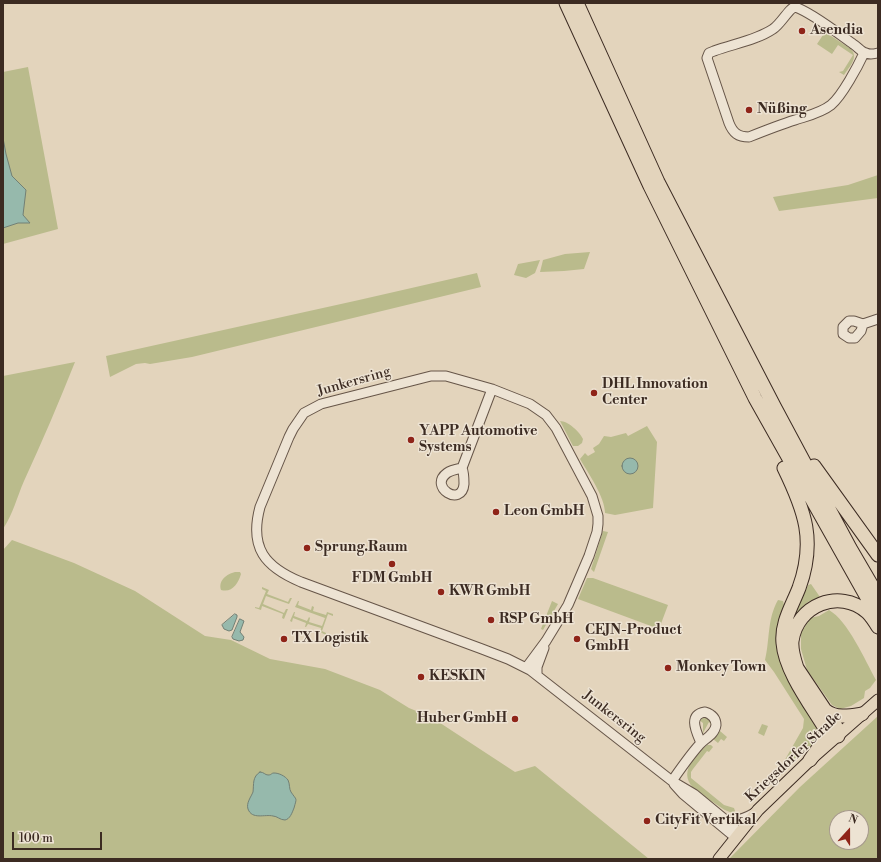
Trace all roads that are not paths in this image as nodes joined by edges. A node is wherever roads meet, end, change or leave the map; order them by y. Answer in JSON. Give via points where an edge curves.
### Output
{"nodes":[{"id":1,"x":566,"y":3,"type":"edge"},
{"id":2,"x":577,"y":3,"type":"edge"},
{"id":3,"x":864,"y":53,"type":"junction"},
{"id":4,"x":878,"y":53,"type":"edge"},
{"id":5,"x":878,"y":319,"type":"edge"},
{"id":6,"x":863,"y":324,"type":"dead end"},
{"id":7,"x":492,"y":388,"type":"junction"},
{"id":8,"x":755,"y":398,"type":"junction"},
{"id":9,"x":774,"y":406,"type":"junction"},
{"id":10,"x":462,"y":468,"type":"dead end"},
{"id":11,"x":878,"y":555,"type":"edge"},
{"id":12,"x":878,"y":596,"type":"edge"},
{"id":13,"x":878,"y":617,"type":"edge"},
{"id":14,"x":878,"y":627,"type":"edge"},
{"id":15,"x":546,"y":641,"type":"junction"},
{"id":16,"x":526,"y":668,"type":"junction"},
{"id":17,"x":538,"y":675,"type":"junction"},
{"id":18,"x":878,"y":700,"type":"edge"},
{"id":19,"x":821,"y":706,"type":"junction"},
{"id":20,"x":862,"y":714,"type":"junction"},
{"id":21,"x":832,"y":733,"type":"junction"},
{"id":22,"x":701,"y":743,"type":"dead end"},
{"id":23,"x":810,"y":760,"type":"joint"},
{"id":24,"x":672,"y":781,"type":"junction"},
{"id":25,"x":758,"y":810,"type":"junction"},
{"id":26,"x":723,"y":818,"type":"junction"},
{"id":27,"x":736,"y":838,"type":"junction"},
{"id":28,"x":719,"y":859,"type":"edge"}],
"edges":[{"from":1,"to":8,"type":"highway","via":[[650,186]]},
{"from":2,"to":9,"type":"highway","via":[[658,182]]},
{"from":3,"to":3,"type":"street","via":[[804,11],[793,7],[784,20],[768,32],[714,50],[707,58],[733,132],[739,136],[749,137],[819,112],[830,105],[837,99]]},
{"from":3,"to":4,"type":"street"},
{"from":5,"to":6,"type":"street"},
{"from":7,"to":10,"type":"street"},
{"from":7,"to":15,"type":"street","name":"Junkersring","via":[[530,404],[551,420],[597,509],[596,532],[587,562],[568,605]]},
{"from":7,"to":16,"type":"street","name":"Junkersring","via":[[446,376],[431,376],[321,404],[304,413],[289,437],[262,502],[256,531],[264,557],[290,577]]},
{"from":8,"to":13,"type":"highway"},
{"from":8,"to":21,"type":"highway","via":[[770,438],[795,490],[808,536],[805,567],[782,631],[784,651],[792,673]]},
{"from":9,"to":11,"type":"highway"},
{"from":9,"to":12,"type":"highway"},
{"from":14,"to":19,"type":"highway","via":[[867,612],[853,604],[839,601],[823,602],[811,608],[800,619],[792,642],[794,660]]},
{"from":15,"to":16,"type":"street","name":"Junkersring"},
{"from":15,"to":17,"type":"street","name":"Junkersring","via":[[537,667]]},
{"from":16,"to":17,"type":"street","name":"Junkersring"},
{"from":17,"to":24,"type":"street","name":"Junkersring"},
{"from":18,"to":20,"type":"main road","name":"Kriegsdorfer Straße"},
{"from":19,"to":20,"type":"highway","via":[[840,716]]},
{"from":19,"to":21,"type":"highway","via":[[837,728]]},
{"from":20,"to":21,"type":"main road","name":"Kriegsdorfer Straße"},
{"from":21,"to":23,"type":"highway"},
{"from":22,"to":24,"type":"street"},
{"from":23,"to":25,"type":"main road","name":"Kriegsdorfer Straße"},
{"from":24,"to":26,"type":"street","name":"Junkersring","via":[[694,794]]},
{"from":24,"to":27,"type":"street","name":"Junkersring","via":[[683,794]]},
{"from":25,"to":26,"type":"street","via":[[741,820]]},
{"from":25,"to":27,"type":"main road","name":"Kriegsdorfer Straße"},
{"from":26,"to":27,"type":"street","name":"Junkersring","via":[[734,827]]},
{"from":27,"to":28,"type":"main road","name":"Kriegsdorfer Straße"}]}
